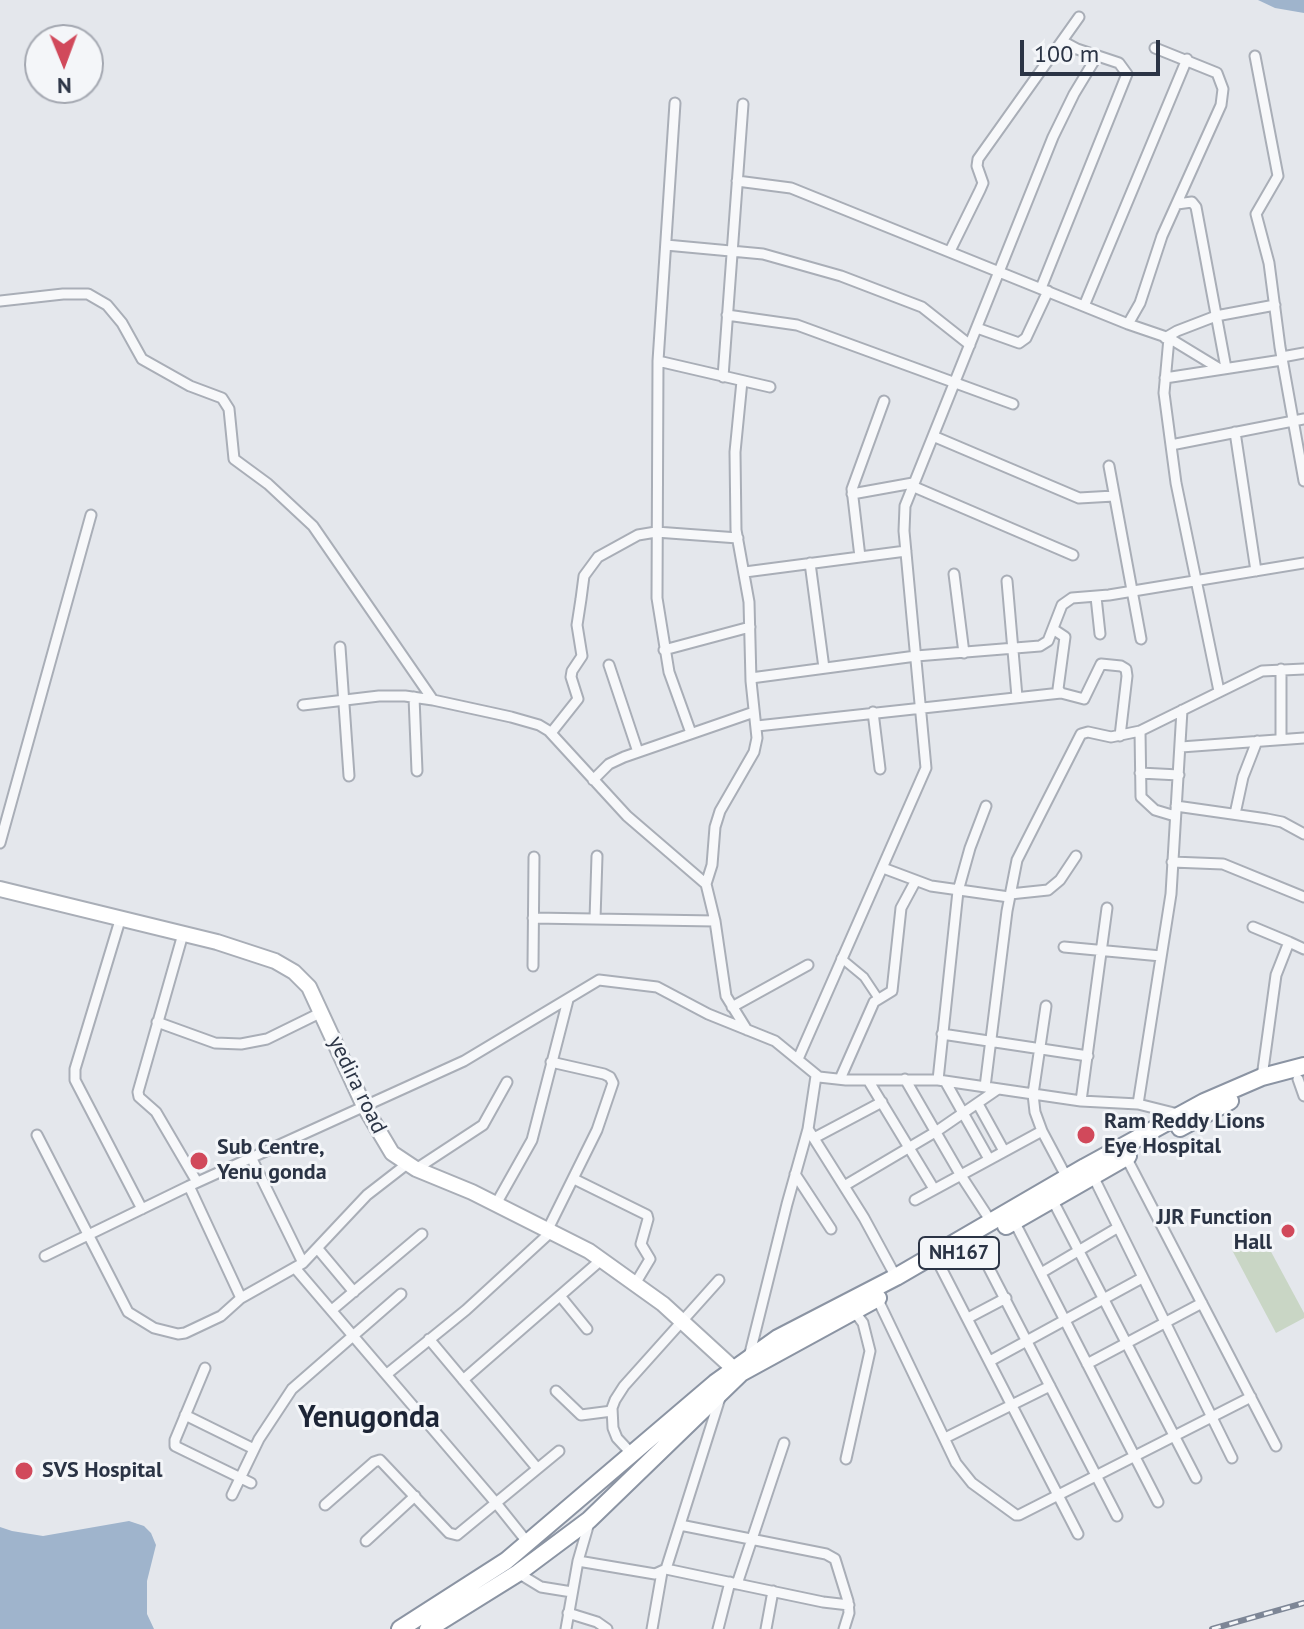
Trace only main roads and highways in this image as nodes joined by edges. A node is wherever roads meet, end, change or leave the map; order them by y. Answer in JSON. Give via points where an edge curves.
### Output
{"nodes":[{"id":1,"x":0,"y":889,"type":"edge"},
{"id":2,"x":1302,"y":1075,"type":"edge"},
{"id":3,"x":734,"y":1369,"type":"junction"},
{"id":4,"x":432,"y":1628,"type":"edge"},
{"id":5,"x":400,"y":1629,"type":"edge"}],
"edges":[{"from":1,"to":3,"type":"main road","name":"yedira road","via":[[246,950],[285,966],[309,987],[364,1106],[392,1153],[601,1260],[683,1321]]},
{"from":2,"to":3,"type":"highway","number":"NH167","via":[[1262,1077],[1204,1102],[778,1338]]},
{"from":2,"to":4,"type":"highway","number":"NH167","via":[[1244,1093],[741,1373],[589,1520]]},
{"from":3,"to":5,"type":"highway","number":"NH167","via":[[506,1561]]}]}
